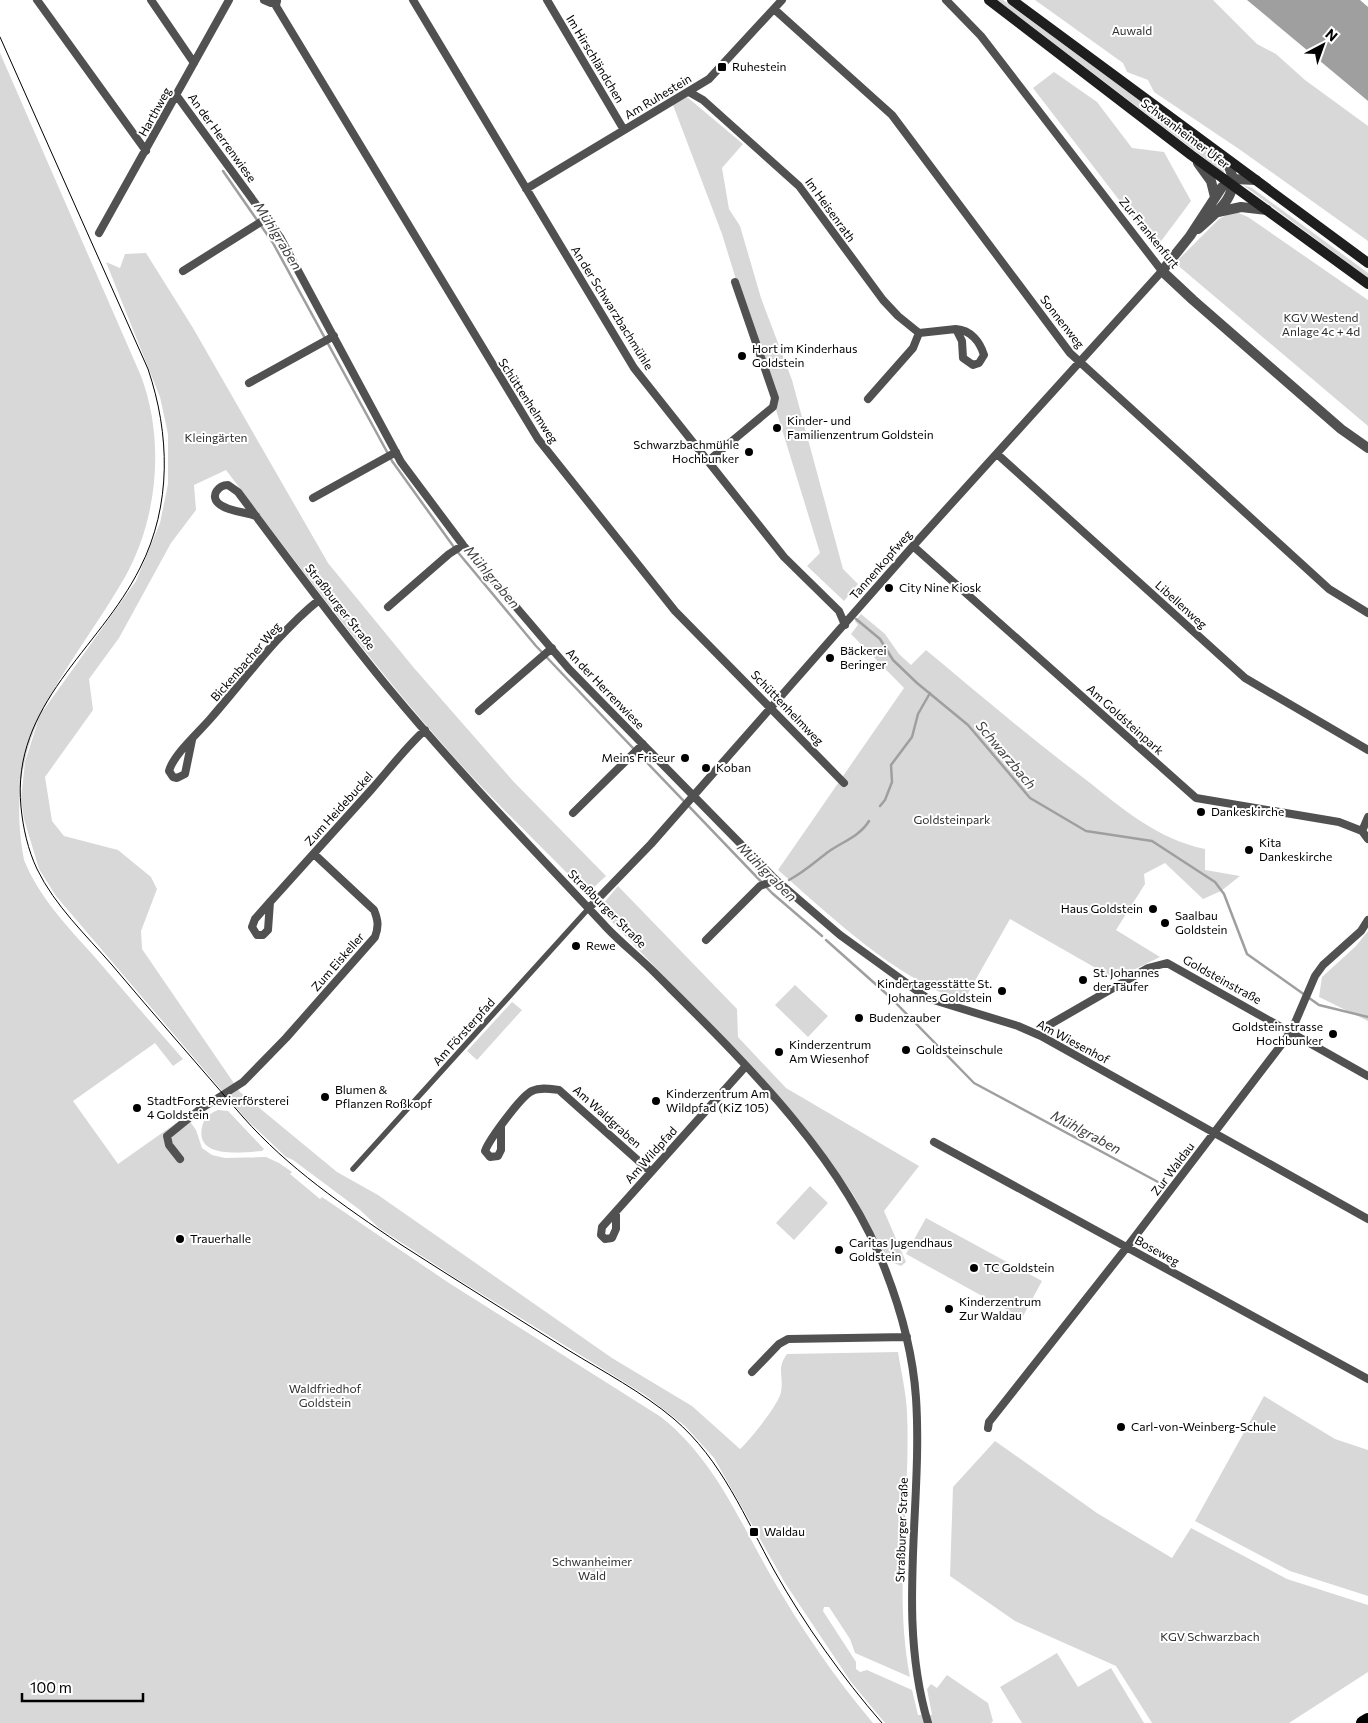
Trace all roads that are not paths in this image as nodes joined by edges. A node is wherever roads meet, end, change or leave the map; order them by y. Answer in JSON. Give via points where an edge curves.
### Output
{"nodes":[{"id":1,"x":36,"y":0,"type":"edge"},
{"id":2,"x":152,"y":0,"type":"edge"},
{"id":3,"x":229,"y":0,"type":"edge"},
{"id":4,"x":264,"y":0,"type":"edge"},
{"id":5,"x":412,"y":0,"type":"edge"},
{"id":6,"x":546,"y":0,"type":"edge"},
{"id":7,"x":782,"y":0,"type":"edge"},
{"id":8,"x":946,"y":0,"type":"edge"},
{"id":9,"x":989,"y":0,"type":"edge"},
{"id":10,"x":1012,"y":0,"type":"edge"},
{"id":11,"x":276,"y":2,"type":"edge"},
{"id":12,"x":774,"y":9,"type":"junction"},
{"id":13,"x":194,"y":63,"type":"junction"},
{"id":14,"x":689,"y":92,"type":"junction"},
{"id":15,"x":177,"y":96,"type":"junction"},
{"id":16,"x":624,"y":130,"type":"junction"},
{"id":17,"x":146,"y":150,"type":"junction"},
{"id":18,"x":1191,"y":155,"type":"junction"},
{"id":19,"x":1223,"y":157,"type":"junction"},
{"id":20,"x":1256,"y":180,"type":"junction"},
{"id":21,"x":1231,"y":182,"type":"junction"},
{"id":22,"x":526,"y":189,"type":"junction"},
{"id":23,"x":1215,"y":197,"type":"junction"},
{"id":24,"x":1267,"y":210,"type":"junction"},
{"id":25,"x":1217,"y":212,"type":"junction"},
{"id":26,"x":265,"y":219,"type":"junction"},
{"id":27,"x":100,"y":234,"type":"dead end"},
{"id":28,"x":1190,"y":236,"type":"junction"},
{"id":29,"x":1368,"y":263,"type":"edge"},
{"id":30,"x":183,"y":271,"type":"dead end"},
{"id":31,"x":1162,"y":271,"type":"junction"},
{"id":32,"x":735,"y":282,"type":"dead end"},
{"id":33,"x":1368,"y":284,"type":"edge"},
{"id":34,"x":956,"y":329,"type":"junction"},
{"id":35,"x":919,"y":332,"type":"junction"},
{"id":36,"x":332,"y":337,"type":"junction"},
{"id":37,"x":1080,"y":362,"type":"junction"},
{"id":38,"x":250,"y":382,"type":"dead end"},
{"id":39,"x":868,"y":399,"type":"dead end"},
{"id":40,"x":1368,"y":448,"type":"edge"},
{"id":41,"x":394,"y":453,"type":"junction"},
{"id":42,"x":997,"y":454,"type":"junction"},
{"id":43,"x":708,"y":460,"type":"junction"},
{"id":44,"x":313,"y":498,"type":"dead end"},
{"id":45,"x":256,"y":516,"type":"junction"},
{"id":46,"x":462,"y":546,"type":"junction"},
{"id":47,"x":913,"y":546,"type":"junction"},
{"id":48,"x":319,"y":600,"type":"junction"},
{"id":49,"x":388,"y":606,"type":"dead end"},
{"id":50,"x":1368,"y":613,"type":"edge"},
{"id":51,"x":845,"y":625,"type":"junction"},
{"id":52,"x":548,"y":652,"type":"junction"},
{"id":53,"x":771,"y":708,"type":"junction"},
{"id":54,"x":478,"y":711,"type":"dead end"},
{"id":55,"x":425,"y":730,"type":"junction"},
{"id":56,"x":192,"y":740,"type":"dead end"},
{"id":57,"x":642,"y":746,"type":"junction"},
{"id":58,"x":1368,"y":750,"type":"edge"},
{"id":59,"x":844,"y":783,"type":"dead end"},
{"id":60,"x":693,"y":795,"type":"junction"},
{"id":61,"x":573,"y":813,"type":"dead end"},
{"id":62,"x":1368,"y":817,"type":"edge"},
{"id":63,"x":1362,"y":831,"type":"junction"},
{"id":64,"x":1368,"y":839,"type":"edge"},
{"id":65,"x":314,"y":854,"type":"junction"},
{"id":66,"x":776,"y":880,"type":"junction"},
{"id":67,"x":270,"y":902,"type":"dead end"},
{"id":68,"x":589,"y":908,"type":"junction"},
{"id":69,"x":1368,"y":920,"type":"edge"},
{"id":70,"x":706,"y":940,"type":"dead end"},
{"id":71,"x":1291,"y":1032,"type":"junction"},
{"id":72,"x":1041,"y":1036,"type":"junction"},
{"id":73,"x":745,"y":1067,"type":"junction"},
{"id":74,"x":1368,"y":1076,"type":"edge"},
{"id":75,"x":501,"y":1127,"type":"dead end"},
{"id":76,"x":1214,"y":1133,"type":"junction"},
{"id":77,"x":934,"y":1142,"type":"dead end"},
{"id":78,"x":180,"y":1159,"type":"dead end"},
{"id":79,"x":354,"y":1169,"type":"dead end"},
{"id":80,"x":651,"y":1172,"type":"junction"},
{"id":81,"x":616,"y":1214,"type":"dead end"},
{"id":82,"x":1368,"y":1219,"type":"edge"},
{"id":83,"x":1127,"y":1247,"type":"junction"},
{"id":84,"x":907,"y":1337,"type":"junction"},
{"id":85,"x":752,"y":1372,"type":"dead end"},
{"id":86,"x":1368,"y":1379,"type":"edge"},
{"id":87,"x":988,"y":1428,"type":"dead end"},
{"id":88,"x":1368,"y":1720,"type":"edge"},
{"id":89,"x":928,"y":1723,"type":"edge"},
{"id":90,"x":1363,"y":1723,"type":"edge"}],
"edges":[{"from":1,"to":17,"type":"street"},
{"from":2,"to":13,"type":"street"},
{"from":3,"to":13,"type":"street","name":"Harthweg"},
{"from":4,"to":11,"type":"street"},
{"from":5,"to":22,"type":"street","name":"An der Schwarzbachmühle"},
{"from":6,"to":16,"type":"street","name":"Im Hirschländchen"},
{"from":7,"to":12,"type":"street","name":"Am Ruhestein"},
{"from":8,"to":31,"type":"street","name":"Zur Frankenfurt","via":[[981,36]]},
{"from":9,"to":18,"type":"main road","name":"Schwanheimer Ufer"},
{"from":10,"to":19,"type":"main road","name":"Schwanheimer Ufer"},
{"from":11,"to":53,"type":"street","name":"Schüttenhelmweg","via":[[534,434],[676,611]]},
{"from":12,"to":14,"type":"street","name":"Am Ruhestein","via":[[709,79]]},
{"from":12,"to":37,"type":"street","name":"Sonnenweg","via":[[892,115],[1070,353]]},
{"from":13,"to":15,"type":"street","name":"Harthweg"},
{"from":14,"to":16,"type":"street","name":"Am Ruhestein"},
{"from":14,"to":35,"type":"street","name":"Im Heisenrath","via":[[703,100],[798,186],[883,300]]},
{"from":15,"to":17,"type":"street","name":"Harthweg"},
{"from":15,"to":26,"type":"street","name":"An der Herrenwiese"},
{"from":16,"to":22,"type":"street","name":"Am Ruhestein"},
{"from":17,"to":27,"type":"street","name":"Harthweg"},
{"from":18,"to":21,"type":"main road","name":"Schwanheimer Ufer"},
{"from":18,"to":23,"type":"street","via":[[1212,181]]},
{"from":19,"to":20,"type":"main road","name":"Schwanheimer Ufer"},
{"from":19,"to":21,"type":"street","via":[[1229,164]]},
{"from":20,"to":21,"type":"street"},
{"from":20,"to":29,"type":"main road","name":"Schwanheimer Ufer"},
{"from":21,"to":23,"type":"street","name":"Tannenkopfweg"},
{"from":21,"to":24,"type":"main road","name":"Schwanheimer Ufer"},
{"from":21,"to":25,"type":"street","name":"Tannenkopfweg","via":[[1229,196]]},
{"from":22,"to":43,"type":"street","name":"An der Schwarzbachmühle","via":[[634,368]]},
{"from":23,"to":28,"type":"street","name":"Tannenkopfweg"},
{"from":24,"to":25,"type":"street","via":[[1241,207]]},
{"from":24,"to":33,"type":"main road","name":"Schwanheimer Ufer"},
{"from":25,"to":28,"type":"street","name":"Tannenkopfweg"},
{"from":26,"to":30,"type":"street"},
{"from":26,"to":36,"type":"street","name":"An der Herrenwiese","via":[[280,237]]},
{"from":28,"to":31,"type":"street","name":"Tannenkopfweg"},
{"from":31,"to":37,"type":"street","name":"Tannenkopfweg"},
{"from":31,"to":40,"type":"street","name":"Zur Frankenfurt","via":[[1342,429]]},
{"from":32,"to":43,"type":"street","via":[[775,398],[773,408]]},
{"from":34,"to":34,"type":"street","via":[[962,341],[963,358],[973,365],[979,363],[984,355],[981,347],[972,334]]},
{"from":34,"to":35,"type":"street"},
{"from":35,"to":39,"type":"street","via":[[914,348]]},
{"from":36,"to":38,"type":"street"},
{"from":36,"to":41,"type":"street","name":"An der Herrenwiese"},
{"from":37,"to":42,"type":"street","name":"Tannenkopfweg"},
{"from":37,"to":50,"type":"street","name":"Sonnenweg","via":[[1329,589]]},
{"from":41,"to":44,"type":"street"},
{"from":41,"to":46,"type":"street","name":"An der Herrenwiese"},
{"from":42,"to":47,"type":"street","name":"Tannenkopfweg"},
{"from":42,"to":58,"type":"street","name":"Libellenweg","via":[[1245,678]]},
{"from":43,"to":51,"type":"street","name":"An der Schwarzbachmühle","via":[[784,557],[839,611]]},
{"from":45,"to":45,"type":"street","name":"Straßburger Straße","via":[[232,486],[225,485],[216,491],[218,503]]},
{"from":45,"to":48,"type":"street","name":"Straßburger Straße"},
{"from":46,"to":49,"type":"street"},
{"from":46,"to":52,"type":"street","name":"An der Herrenwiese"},
{"from":47,"to":51,"type":"street","name":"Tannenkopfweg"},
{"from":47,"to":63,"type":"street","name":"Am Goldsteinpark","via":[[1196,798],[1339,822]]},
{"from":48,"to":55,"type":"street","name":"Straßburger Straße"},
{"from":48,"to":56,"type":"street","name":"Bickenbacher Weg"},
{"from":51,"to":53,"type":"street","name":"Tannenkopfweg"},
{"from":52,"to":54,"type":"street"},
{"from":52,"to":57,"type":"street","name":"An der Herrenwiese","via":[[569,669]]},
{"from":53,"to":59,"type":"street","name":"Schüttenhelmweg"},
{"from":53,"to":60,"type":"street","name":"Tannenkopfweg"},
{"from":55,"to":65,"type":"street","name":"Zum Heidebuckel"},
{"from":55,"to":68,"type":"street","name":"Straßburger Straße"},
{"from":57,"to":60,"type":"street","name":"An der Herrenwiese"},
{"from":57,"to":61,"type":"street","name":"An der Herrenwiese"},
{"from":60,"to":66,"type":"street","name":"Am Wiesenhof"},
{"from":60,"to":68,"type":"street","name":"Tannenkopfweg"},
{"from":62,"to":63,"type":"street"},
{"from":63,"to":64,"type":"street"},
{"from":65,"to":67,"type":"street","name":"Zum Heidebuckel"},
{"from":65,"to":78,"type":"street","name":"Zum Eiskeller","via":[[374,910],[378,918],[375,937],[243,1082],[199,1110],[167,1136],[169,1145]]},
{"from":66,"to":70,"type":"street","via":[[760,886]]},
{"from":66,"to":72,"type":"street","name":"Am Wiesenhof","via":[[840,935],[927,998]]},
{"from":68,"to":73,"type":"street","name":"Straßburger Straße"},
{"from":68,"to":79,"type":"street","name":"Am Försterpfad"},
{"from":69,"to":71,"type":"street","name":"Zur Waldau","via":[[1361,931],[1323,965]]},
{"from":71,"to":72,"type":"street","name":"Goldsteinstraße","via":[[1172,965],[1161,963],[1049,1025]]},
{"from":71,"to":74,"type":"street","name":"Goldsteinstraße"},
{"from":71,"to":76,"type":"street","name":"Zur Waldau"},
{"from":72,"to":76,"type":"street","name":"Am Wiesenhof"},
{"from":73,"to":80,"type":"street","name":"Am Wildpfad"},
{"from":73,"to":84,"type":"street","name":"Straßburger Straße","via":[[805,1134],[856,1207],[886,1270]]},
{"from":75,"to":80,"type":"street","name":"Am Waldgraben","via":[[530,1092],[545,1088],[559,1090]]},
{"from":76,"to":82,"type":"street","name":"Am Wiesenhof"},
{"from":76,"to":83,"type":"street","name":"Zur Waldau"},
{"from":77,"to":83,"type":"street","name":"Boseweg"},
{"from":80,"to":81,"type":"street","name":"Am Wildpfad"},
{"from":83,"to":86,"type":"street","name":"Boseweg"},
{"from":83,"to":87,"type":"street","name":"Zur Waldau","via":[[989,1422]]},
{"from":84,"to":85,"type":"street","via":[[788,1339]]},
{"from":84,"to":89,"type":"street","name":"Straßburger Straße","via":[[916,1402],[912,1607],[919,1685]]},
{"from":88,"to":90,"type":"highway"}]}
